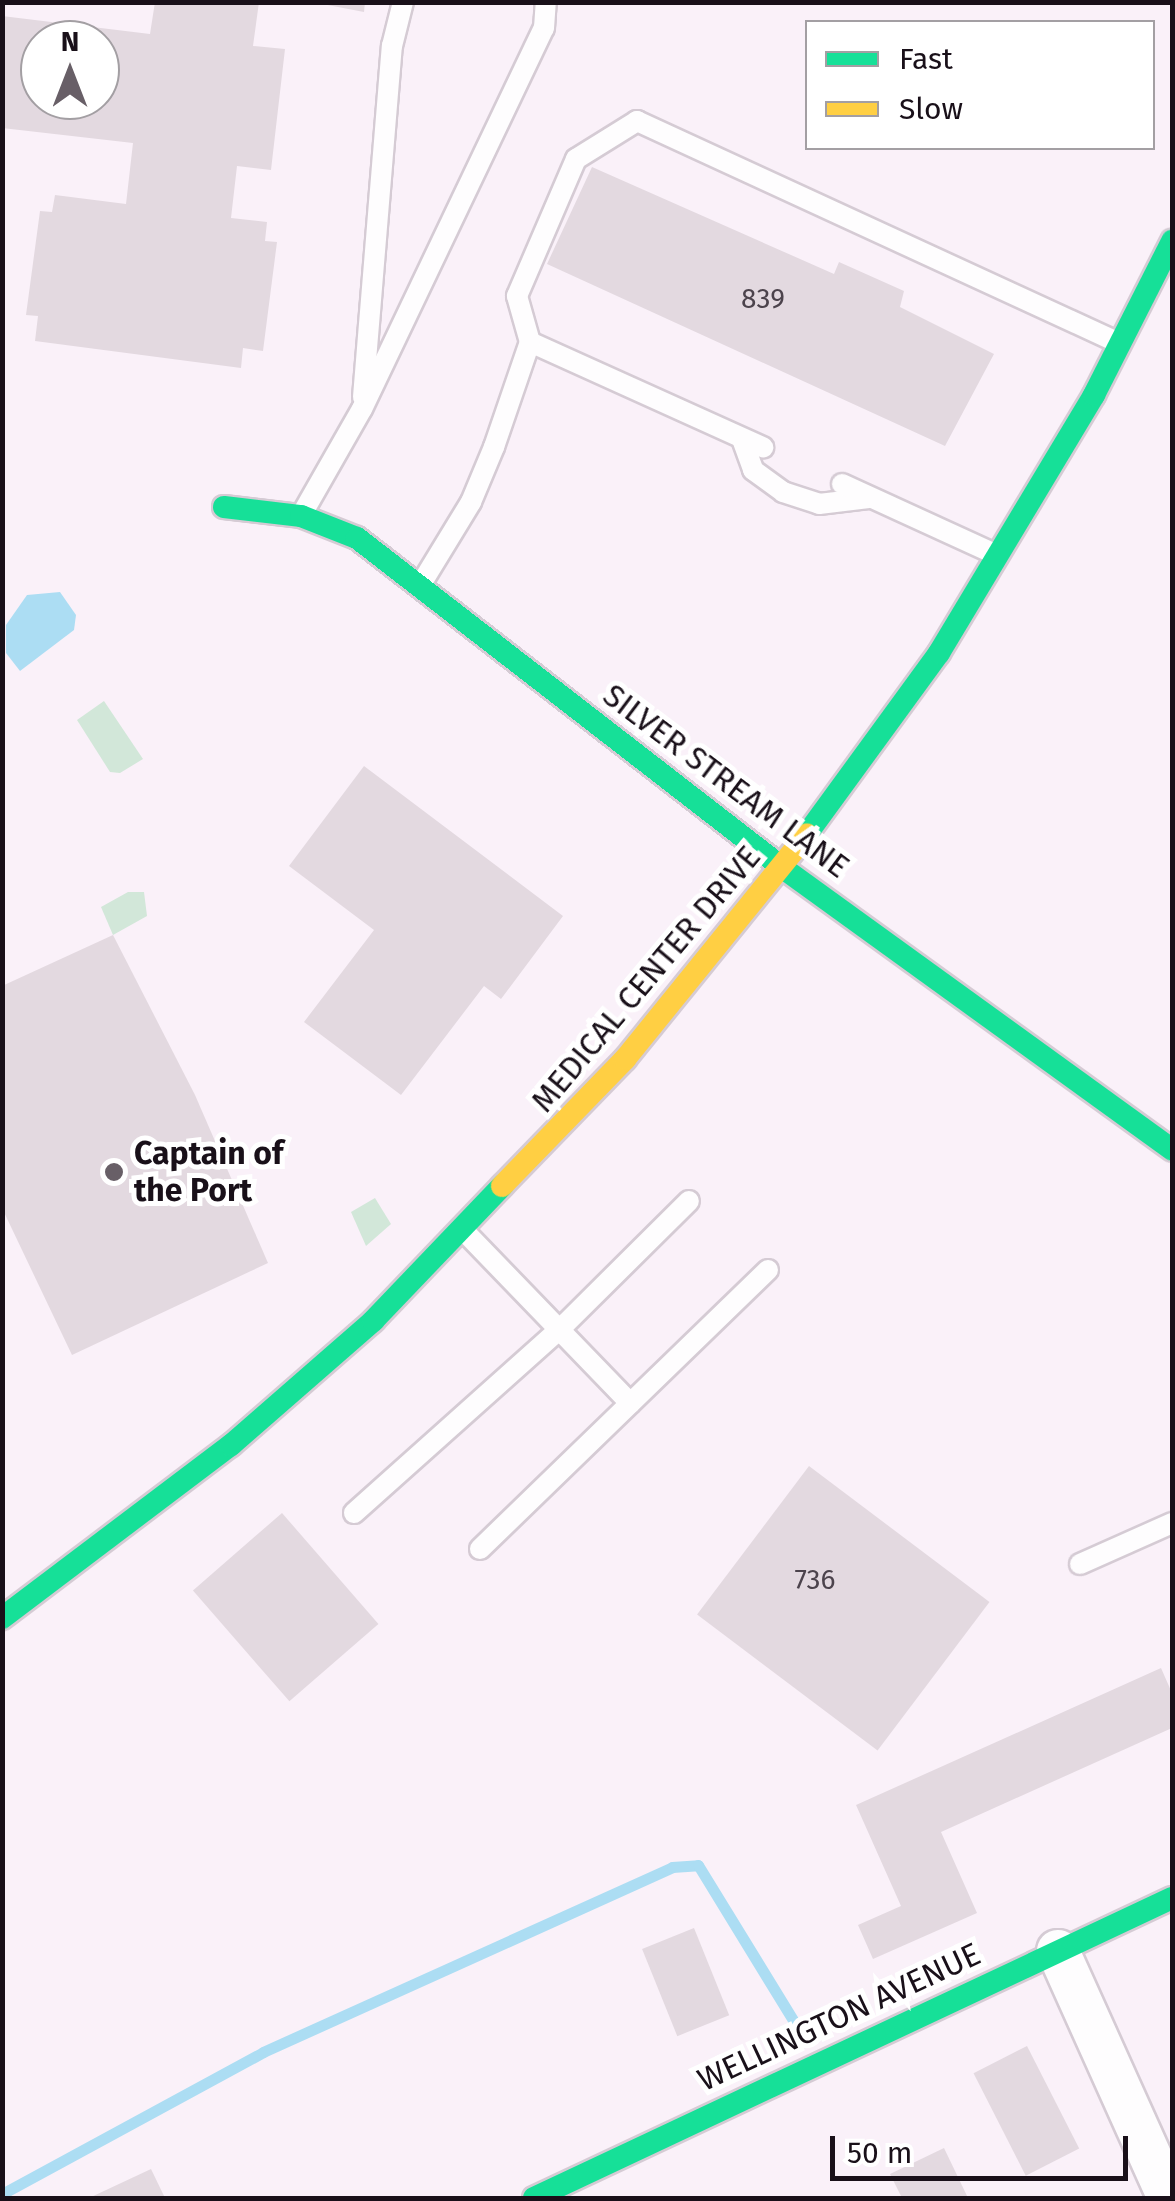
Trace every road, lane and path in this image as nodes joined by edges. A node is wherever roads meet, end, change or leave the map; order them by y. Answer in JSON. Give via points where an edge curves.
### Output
{"nodes":[{"id":1,"x":403,"y":2,"type":"edge"},
{"id":2,"x":546,"y":2,"type":"edge"},
{"id":3,"x":1172,"y":241,"type":"edge"},
{"id":4,"x":530,"y":342,"type":"junction"},
{"id":5,"x":1121,"y":344,"type":"junction"},
{"id":6,"x":362,"y":409,"type":"junction"},
{"id":7,"x":742,"y":439,"type":"junction"},
{"id":8,"x":763,"y":447,"type":"dead end"},
{"id":9,"x":842,"y":484,"type":"dead end"},
{"id":10,"x":871,"y":497,"type":"junction"},
{"id":11,"x":224,"y":506,"type":"dead end"},
{"id":12,"x":301,"y":516,"type":"junction"},
{"id":13,"x":1001,"y":556,"type":"junction"},
{"id":14,"x":420,"y":586,"type":"junction"},
{"id":15,"x":784,"y":868,"type":"junction"},
{"id":16,"x":1172,"y":1150,"type":"edge"},
{"id":17,"x":689,"y":1201,"type":"dead end"},
{"id":18,"x":465,"y":1232,"type":"junction"},
{"id":19,"x":768,"y":1270,"type":"dead end"},
{"id":20,"x":559,"y":1330,"type":"junction"},
{"id":21,"x":630,"y":1403,"type":"junction"},
{"id":22,"x":354,"y":1512,"type":"dead end"},
{"id":23,"x":1172,"y":1523,"type":"edge"},
{"id":24,"x":480,"y":1550,"type":"dead end"},
{"id":25,"x":1080,"y":1564,"type":"dead end"},
{"id":26,"x":2,"y":1618,"type":"edge"},
{"id":27,"x":1172,"y":1898,"type":"edge"},
{"id":28,"x":1058,"y":1951,"type":"junction"},
{"id":29,"x":534,"y":2198,"type":"edge"},
{"id":30,"x":1170,"y":2198,"type":"edge"}],
"edges":[{"from":1,"to":6,"type":"lane","via":[[392,46]]},
{"from":2,"to":6,"type":"lane","via":[[544,28]]},
{"from":3,"to":5,"type":"street","name":"MEDICAL CENTER DRIVE"},
{"from":4,"to":5,"type":"lane","via":[[517,296],[576,159],[637,121]]},
{"from":4,"to":7,"type":"lane"},
{"from":4,"to":14,"type":"lane","via":[[471,502]]},
{"from":5,"to":13,"type":"street","name":"MEDICAL CENTER DRIVE"},
{"from":6,"to":12,"type":"lane"},
{"from":7,"to":8,"type":"lane"},
{"from":7,"to":10,"type":"lane","via":[[753,470],[784,492],[820,504]]},
{"from":9,"to":10,"type":"lane"},
{"from":10,"to":13,"type":"lane"},
{"from":11,"to":12,"type":"street","name":"SILVER STREAM LANE"},
{"from":12,"to":14,"type":"street","name":"SILVER STREAM LANE","via":[[357,538]]},
{"from":13,"to":15,"type":"street","name":"MEDICAL CENTER DRIVE"},
{"from":14,"to":15,"type":"street","name":"SILVER STREAM LANE"},
{"from":15,"to":16,"type":"street","name":"SILVER STREAM LANE"},
{"from":15,"to":18,"type":"street","name":"MEDICAL CENTER DRIVE","via":[[625,1059]]},
{"from":17,"to":20,"type":"lane"},
{"from":18,"to":20,"type":"lane"},
{"from":18,"to":26,"type":"street","name":"MEDICAL CENTER DRIVE","via":[[231,1446]]},
{"from":19,"to":21,"type":"lane"},
{"from":20,"to":21,"type":"lane"},
{"from":20,"to":22,"type":"lane"},
{"from":21,"to":24,"type":"lane"},
{"from":23,"to":25,"type":"lane"},
{"from":27,"to":28,"type":"street","name":"WELLINGTON AVENUE"},
{"from":28,"to":29,"type":"street","name":"WELLINGTON AVENUE"},
{"from":28,"to":30,"type":"street"}]}
